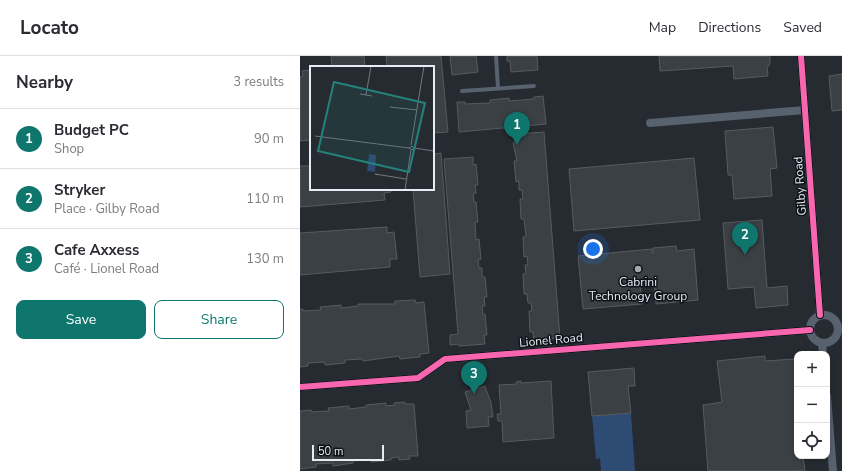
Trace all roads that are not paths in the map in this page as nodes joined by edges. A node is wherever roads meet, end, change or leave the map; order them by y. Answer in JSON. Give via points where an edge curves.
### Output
{"nodes":[{"id":1,"x":496,"y":56,"type":"edge"},
{"id":2,"x":801,"y":56,"type":"edge"},
{"id":3,"x":534,"y":86,"type":"dead end"},
{"id":4,"x":498,"y":88,"type":"junction"},
{"id":5,"x":462,"y":90,"type":"dead end"},
{"id":6,"x":805,"y":110,"type":"junction"},
{"id":7,"x":650,"y":123,"type":"dead end"},
{"id":8,"x":820,"y":315,"type":"junction"},
{"id":9,"x":840,"y":327,"type":"edge"},
{"id":10,"x":810,"y":330,"type":"junction"},
{"id":11,"x":822,"y":343,"type":"junction"},
{"id":12,"x":823,"y":351,"type":"edge"},
{"id":13,"x":300,"y":387,"type":"edge"},
{"id":14,"x":829,"y":423,"type":"edge"},
{"id":15,"x":833,"y":471,"type":"edge"}],
"edges":[{"from":1,"to":4,"type":"lane"},
{"from":2,"to":6,"type":"street","name":"Gilby Road"},
{"from":3,"to":4,"type":"lane"},
{"from":4,"to":5,"type":"lane"},
{"from":6,"to":7,"type":"street"},
{"from":6,"to":8,"type":"street","name":"Gilby Road"},
{"from":8,"to":9,"type":"street","via":[[830,316]]},
{"from":8,"to":10,"type":"street","via":[[812,320]]},
{"from":9,"to":11,"type":"street","via":[[833,341]]},
{"from":10,"to":11,"type":"street","via":[[814,339]]},
{"from":10,"to":13,"type":"street","name":"Lionel Road","via":[[445,359],[418,378]]},
{"from":11,"to":12,"type":"street"},
{"from":14,"to":15,"type":"street"}]}
